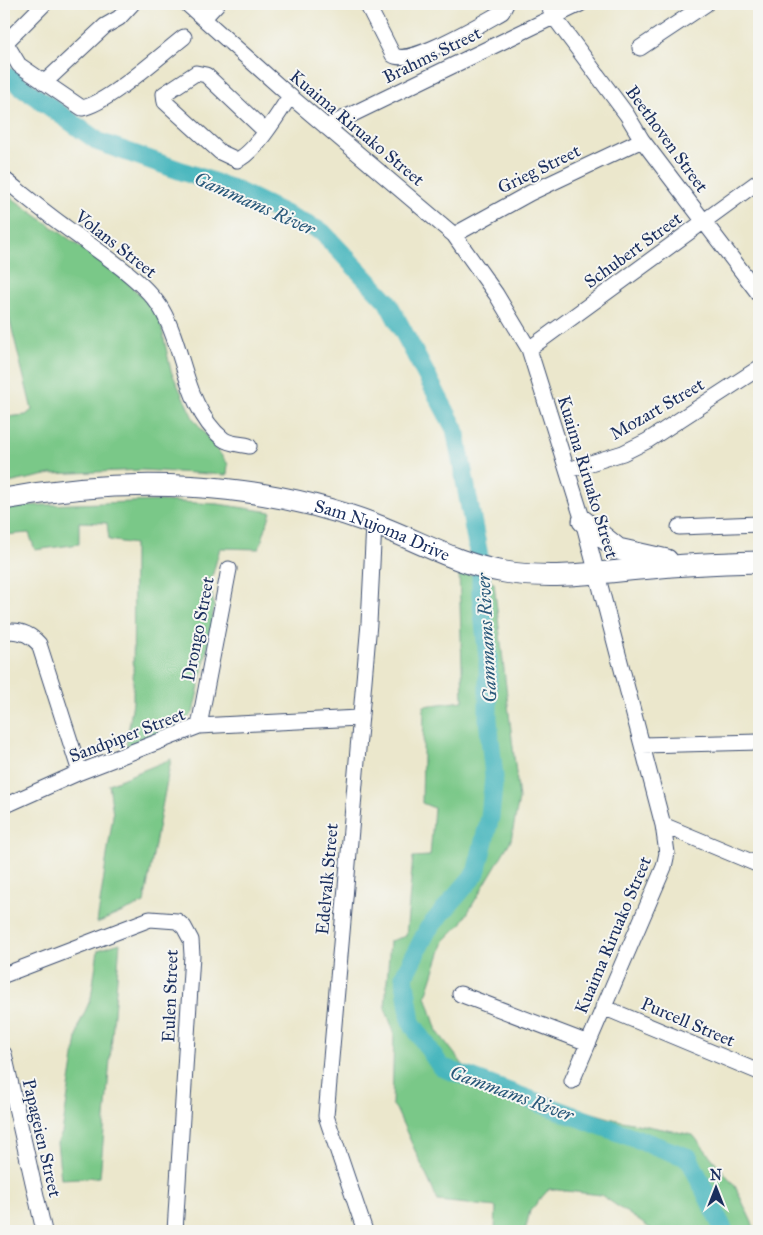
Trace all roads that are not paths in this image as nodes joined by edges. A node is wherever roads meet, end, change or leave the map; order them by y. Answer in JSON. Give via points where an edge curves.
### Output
{"nodes":[{"id":1,"x":44,"y":4,"type":"edge"},
{"id":2,"x":132,"y":4,"type":"edge"},
{"id":3,"x":187,"y":4,"type":"edge"},
{"id":4,"x":217,"y":4,"type":"edge"},
{"id":5,"x":367,"y":4,"type":"edge"},
{"id":6,"x":507,"y":4,"type":"edge"},
{"id":7,"x":580,"y":4,"type":"edge"},
{"id":8,"x":706,"y":4,"type":"edge"},
{"id":9,"x":551,"y":10,"type":"edge"},
{"id":10,"x":204,"y":18,"type":"junction"},
{"id":11,"x":184,"y":37,"type":"dead end"},
{"id":12,"x":4,"y":41,"type":"edge"},
{"id":13,"x":640,"y":48,"type":"dead end"},
{"id":14,"x":44,"y":83,"type":"junction"},
{"id":15,"x":290,"y":96,"type":"junction"},
{"id":16,"x":326,"y":127,"type":"junction"},
{"id":17,"x":265,"y":131,"type":"junction"},
{"id":18,"x":642,"y":140,"type":"junction"},
{"id":19,"x":4,"y":179,"type":"edge"},
{"id":20,"x":759,"y":181,"type":"edge"},
{"id":21,"x":704,"y":222,"type":"junction"},
{"id":22,"x":454,"y":234,"type":"junction"},
{"id":23,"x":759,"y":294,"type":"edge"},
{"id":24,"x":529,"y":348,"type":"junction"},
{"id":25,"x":759,"y":368,"type":"edge"},
{"id":26,"x":249,"y":446,"type":"dead end"},
{"id":27,"x":568,"y":470,"type":"junction"},
{"id":28,"x":4,"y":499,"type":"edge"},
{"id":29,"x":583,"y":521,"type":"junction"},
{"id":30,"x":374,"y":524,"type":"junction"},
{"id":31,"x":759,"y":524,"type":"edge"},
{"id":32,"x":679,"y":527,"type":"dead end"},
{"id":33,"x":759,"y":562,"type":"edge"},
{"id":34,"x":691,"y":564,"type":"junction"},
{"id":35,"x":229,"y":569,"type":"dead end"},
{"id":36,"x":598,"y":574,"type":"junction"},
{"id":37,"x":4,"y":632,"type":"edge"},
{"id":38,"x":360,"y":718,"type":"junction"},
{"id":39,"x":199,"y":726,"type":"junction"},
{"id":40,"x":759,"y":742,"type":"edge"},
{"id":41,"x":642,"y":745,"type":"junction"},
{"id":42,"x":80,"y":772,"type":"junction"},
{"id":43,"x":4,"y":806,"type":"edge"},
{"id":44,"x":663,"y":826,"type":"junction"},
{"id":45,"x":759,"y":864,"type":"edge"},
{"id":46,"x":4,"y":975,"type":"edge"},
{"id":47,"x":460,"y":994,"type":"dead end"},
{"id":48,"x":603,"y":1007,"type":"junction"},
{"id":49,"x":588,"y":1043,"type":"junction"},
{"id":50,"x":4,"y":1054,"type":"edge"},
{"id":51,"x":759,"y":1072,"type":"edge"},
{"id":52,"x":572,"y":1081,"type":"dead end"},
{"id":53,"x":44,"y":1231,"type":"edge"},
{"id":54,"x":175,"y":1231,"type":"edge"},
{"id":55,"x":365,"y":1231,"type":"edge"}],
"edges":[{"from":1,"to":12,"type":"street"},
{"from":2,"to":14,"type":"street"},
{"from":3,"to":10,"type":"street","name":"Kuaima Riruako Street"},
{"from":4,"to":10,"type":"street"},
{"from":5,"to":6,"type":"street","via":[[398,58],[421,53],[502,12]]},
{"from":7,"to":9,"type":"street","name":"Brahms Street"},
{"from":8,"to":13,"type":"street"},
{"from":9,"to":16,"type":"street","name":"Brahms Street"},
{"from":9,"to":18,"type":"street","name":"Beethoven Street"},
{"from":10,"to":15,"type":"street","name":"Kuaima Riruako Street"},
{"from":11,"to":14,"type":"street","via":[[90,107],[82,108]]},
{"from":12,"to":14,"type":"street","via":[[19,65]]},
{"from":15,"to":16,"type":"street","name":"Kuaima Riruako Street"},
{"from":15,"to":17,"type":"street"},
{"from":16,"to":22,"type":"street","name":"Kuaima Riruako Street"},
{"from":17,"to":17,"type":"street","via":[[240,159],[232,159],[165,102],[164,94],[196,73],[206,75]]},
{"from":18,"to":21,"type":"street","name":"Beethoven Street"},
{"from":18,"to":22,"type":"street","name":"Grieg Street","via":[[530,193]]},
{"from":19,"to":26,"type":"street","name":"Volans Street","via":[[148,292],[162,308],[200,411],[224,440]]},
{"from":20,"to":21,"type":"street","name":"Schubert Street"},
{"from":21,"to":23,"type":"street","name":"Beethoven Street"},
{"from":21,"to":24,"type":"street","name":"Schubert Street"},
{"from":22,"to":24,"type":"street","name":"Kuaima Riruako Street"},
{"from":24,"to":27,"type":"street","name":"Kuaima Riruako Street"},
{"from":25,"to":27,"type":"street","name":"Mozart Street","via":[[647,441],[624,453]]},
{"from":27,"to":29,"type":"street","name":"Kuaima Riruako Street"},
{"from":28,"to":30,"type":"highway","name":"Sam Nujoma Drive","via":[[81,488],[223,489],[260,493]]},
{"from":29,"to":34,"type":"highway","via":[[618,549]]},
{"from":29,"to":36,"type":"street","name":"Kuaima Riruako Street"},
{"from":30,"to":36,"type":"highway","name":"Sam Nujoma Drive","via":[[502,572],[548,576]]},
{"from":30,"to":38,"type":"street","name":"Edelvalk Street"},
{"from":31,"to":32,"type":"street"},
{"from":33,"to":34,"type":"highway","name":"Sam Nujoma Drive"},
{"from":34,"to":36,"type":"highway","name":"Sam Nujoma Drive"},
{"from":35,"to":39,"type":"street","name":"Drongo Street"},
{"from":36,"to":41,"type":"street","name":"Kuaima Riruako Street"},
{"from":37,"to":42,"type":"street","via":[[23,632],[39,644]]},
{"from":38,"to":39,"type":"street","name":"Sandpiper Street"},
{"from":38,"to":55,"type":"street","name":"Edelvalk Street","via":[[326,1116]]},
{"from":39,"to":42,"type":"street","name":"Sandpiper Street"},
{"from":40,"to":41,"type":"street"},
{"from":41,"to":44,"type":"street","name":"Kuaima Riruako Street"},
{"from":42,"to":43,"type":"street","name":"Sandpiper Street"},
{"from":44,"to":45,"type":"street"},
{"from":44,"to":48,"type":"street","name":"Kuaima Riruako Street","via":[[667,853],[664,867]]},
{"from":46,"to":54,"type":"street","name":"Eulen Street","via":[[150,919],[177,922],[184,927],[191,940],[192,955]]},
{"from":47,"to":49,"type":"street"},
{"from":48,"to":49,"type":"street","name":"Kuaima Riruako Street"},
{"from":48,"to":51,"type":"street","name":"Purcell Street"},
{"from":49,"to":52,"type":"street","name":"Kuaima Riruako Street"},
{"from":50,"to":53,"type":"street","name":"Papageien Street"}]}
